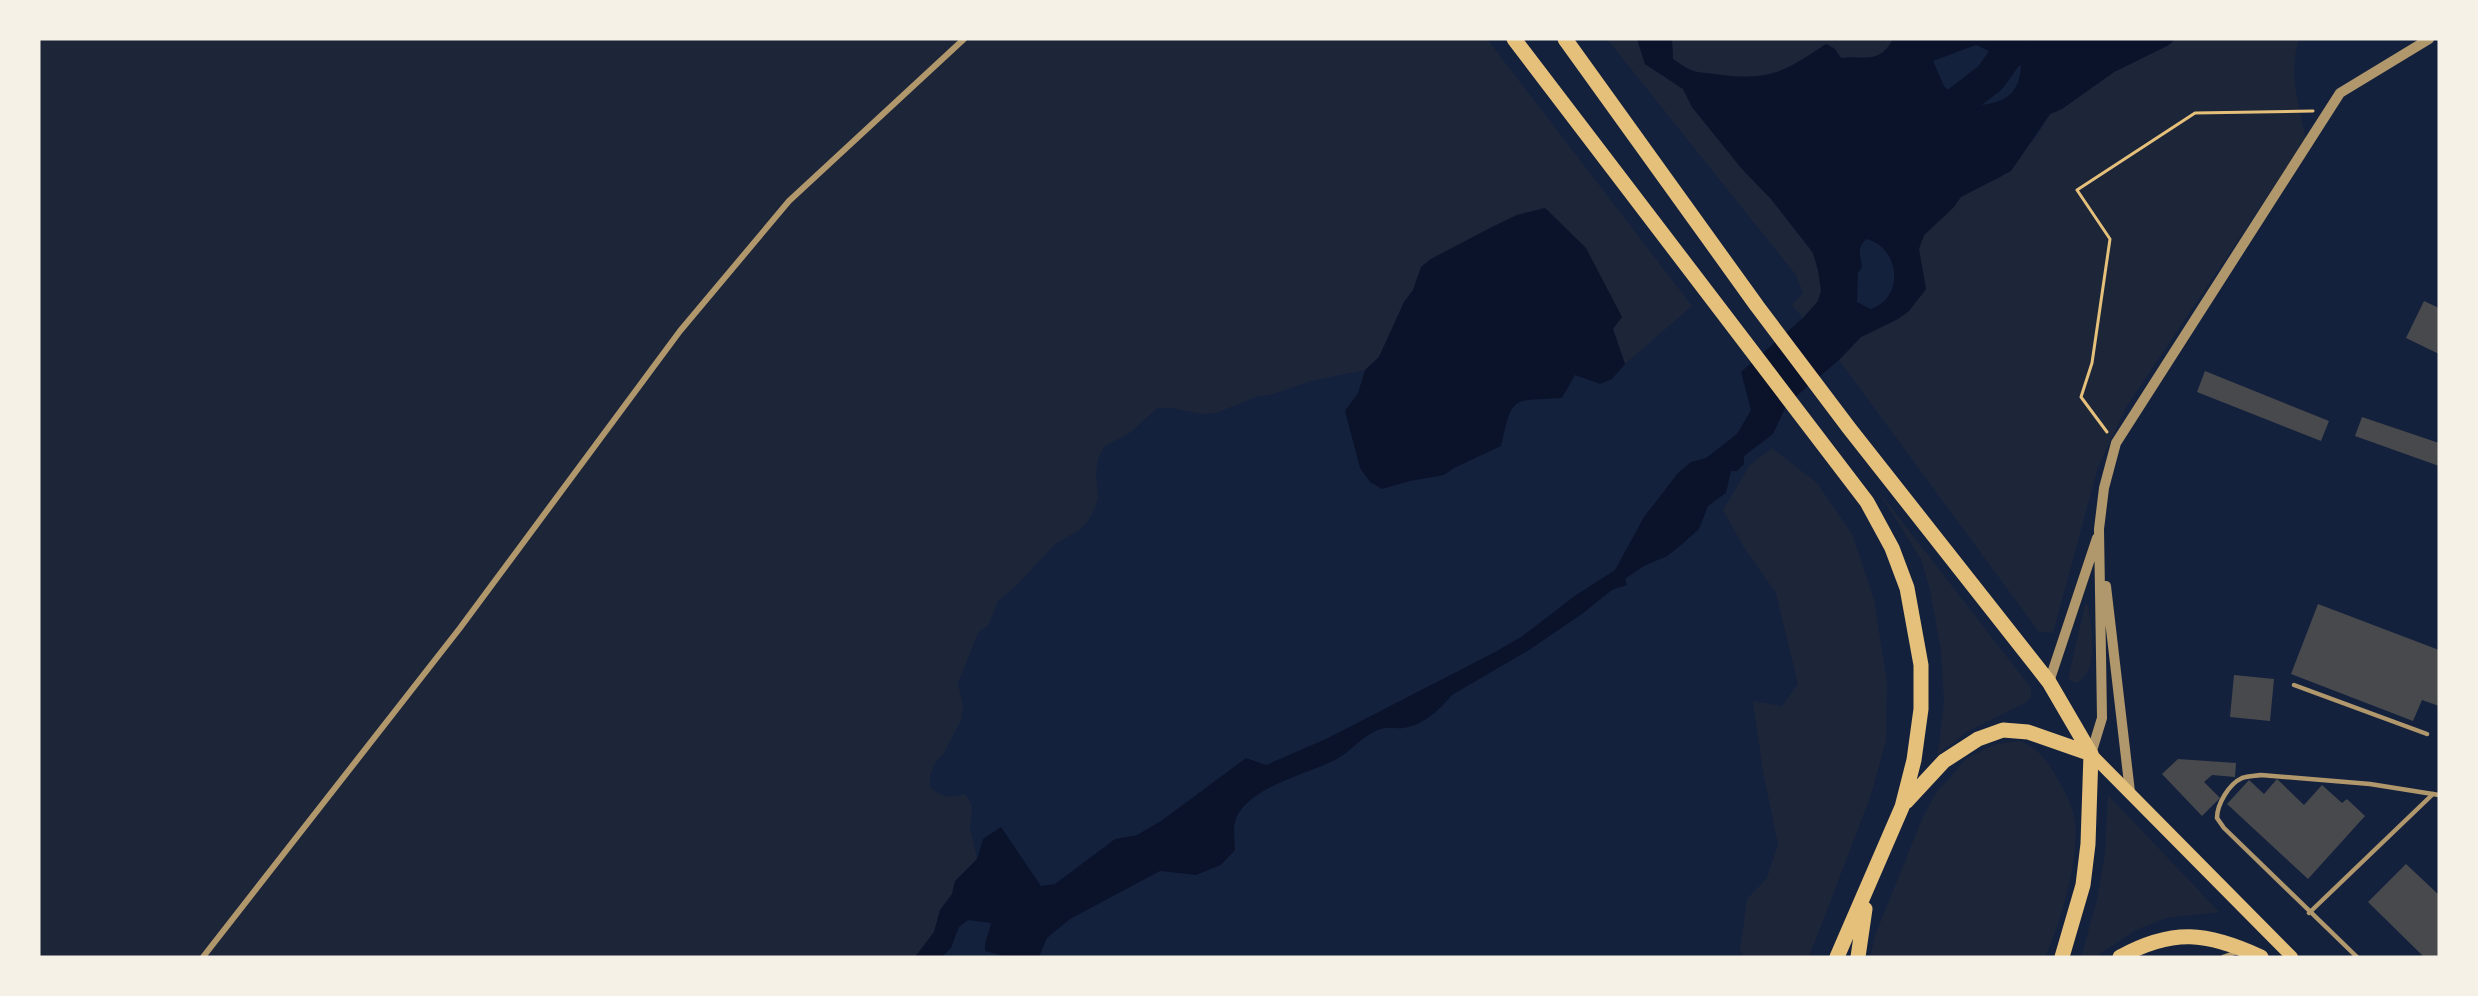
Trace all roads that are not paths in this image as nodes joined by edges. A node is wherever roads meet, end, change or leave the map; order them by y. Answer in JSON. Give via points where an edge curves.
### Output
{"nodes":[{"id":1,"x":964,"y":39,"type":"edge"},
{"id":2,"x":1514,"y":39,"type":"edge"},
{"id":3,"x":1565,"y":39,"type":"edge"},
{"id":4,"x":2429,"y":39,"type":"edge"},
{"id":5,"x":2099,"y":529,"type":"junction"},
{"id":6,"x":2049,"y":682,"type":"junction"},
{"id":7,"x":2295,"y":685,"type":"dead end"},
{"id":8,"x":2427,"y":734,"type":"dead end"},
{"id":9,"x":2091,"y":754,"type":"junction"},
{"id":10,"x":2130,"y":792,"type":"junction"},
{"id":11,"x":2436,"y":795,"type":"edge"},
{"id":12,"x":1902,"y":807,"type":"junction"},
{"id":13,"x":1870,"y":879,"type":"junction"},
{"id":14,"x":2309,"y":913,"type":"junction"},
{"id":15,"x":2245,"y":950,"type":"junction"},
{"id":16,"x":203,"y":957,"type":"edge"},
{"id":17,"x":1837,"y":957,"type":"edge"},
{"id":18,"x":1858,"y":957,"type":"edge"},
{"id":19,"x":2062,"y":957,"type":"edge"},
{"id":20,"x":2120,"y":957,"type":"edge"},
{"id":21,"x":2223,"y":957,"type":"edge"},
{"id":22,"x":2261,"y":957,"type":"edge"},
{"id":23,"x":2292,"y":957,"type":"edge"},
{"id":24,"x":2356,"y":957,"type":"edge"}],
"edges":[{"from":1,"to":16,"type":"street","via":[[789,201],[687,322],[460,628]]},
{"from":2,"to":12,"type":"highway","via":[[1867,502],[1892,548],[1909,598],[1921,665],[1921,709]]},
{"from":3,"to":6,"type":"highway","via":[[1756,306]]},
{"from":4,"to":5,"type":"street","via":[[2340,93],[2115,443]]},
{"from":5,"to":6,"type":"street"},
{"from":5,"to":9,"type":"street","via":[[2102,718]]},
{"from":5,"to":10,"type":"street"},
{"from":6,"to":9,"type":"highway"},
{"from":7,"to":8,"type":"lane"},
{"from":9,"to":10,"type":"main road"},
{"from":9,"to":12,"type":"highway","via":[[2028,732],[2003,730],[1978,739],[1944,761]]},
{"from":9,"to":19,"type":"highway","via":[[2083,885]]},
{"from":10,"to":23,"type":"main road"},
{"from":11,"to":14,"type":"lane"},
{"from":11,"to":14,"type":"lane","via":[[2370,784],[2261,775],[2236,782],[2218,806],[2217,818]]},
{"from":12,"to":13,"type":"highway"},
{"from":13,"to":17,"type":"highway"},
{"from":13,"to":18,"type":"highway"},
{"from":14,"to":24,"type":"lane"},
{"from":15,"to":20,"type":"highway","via":[[2211,939],[2183,936],[2159,939]]},
{"from":15,"to":21,"type":"lane"},
{"from":15,"to":22,"type":"highway"}]}
